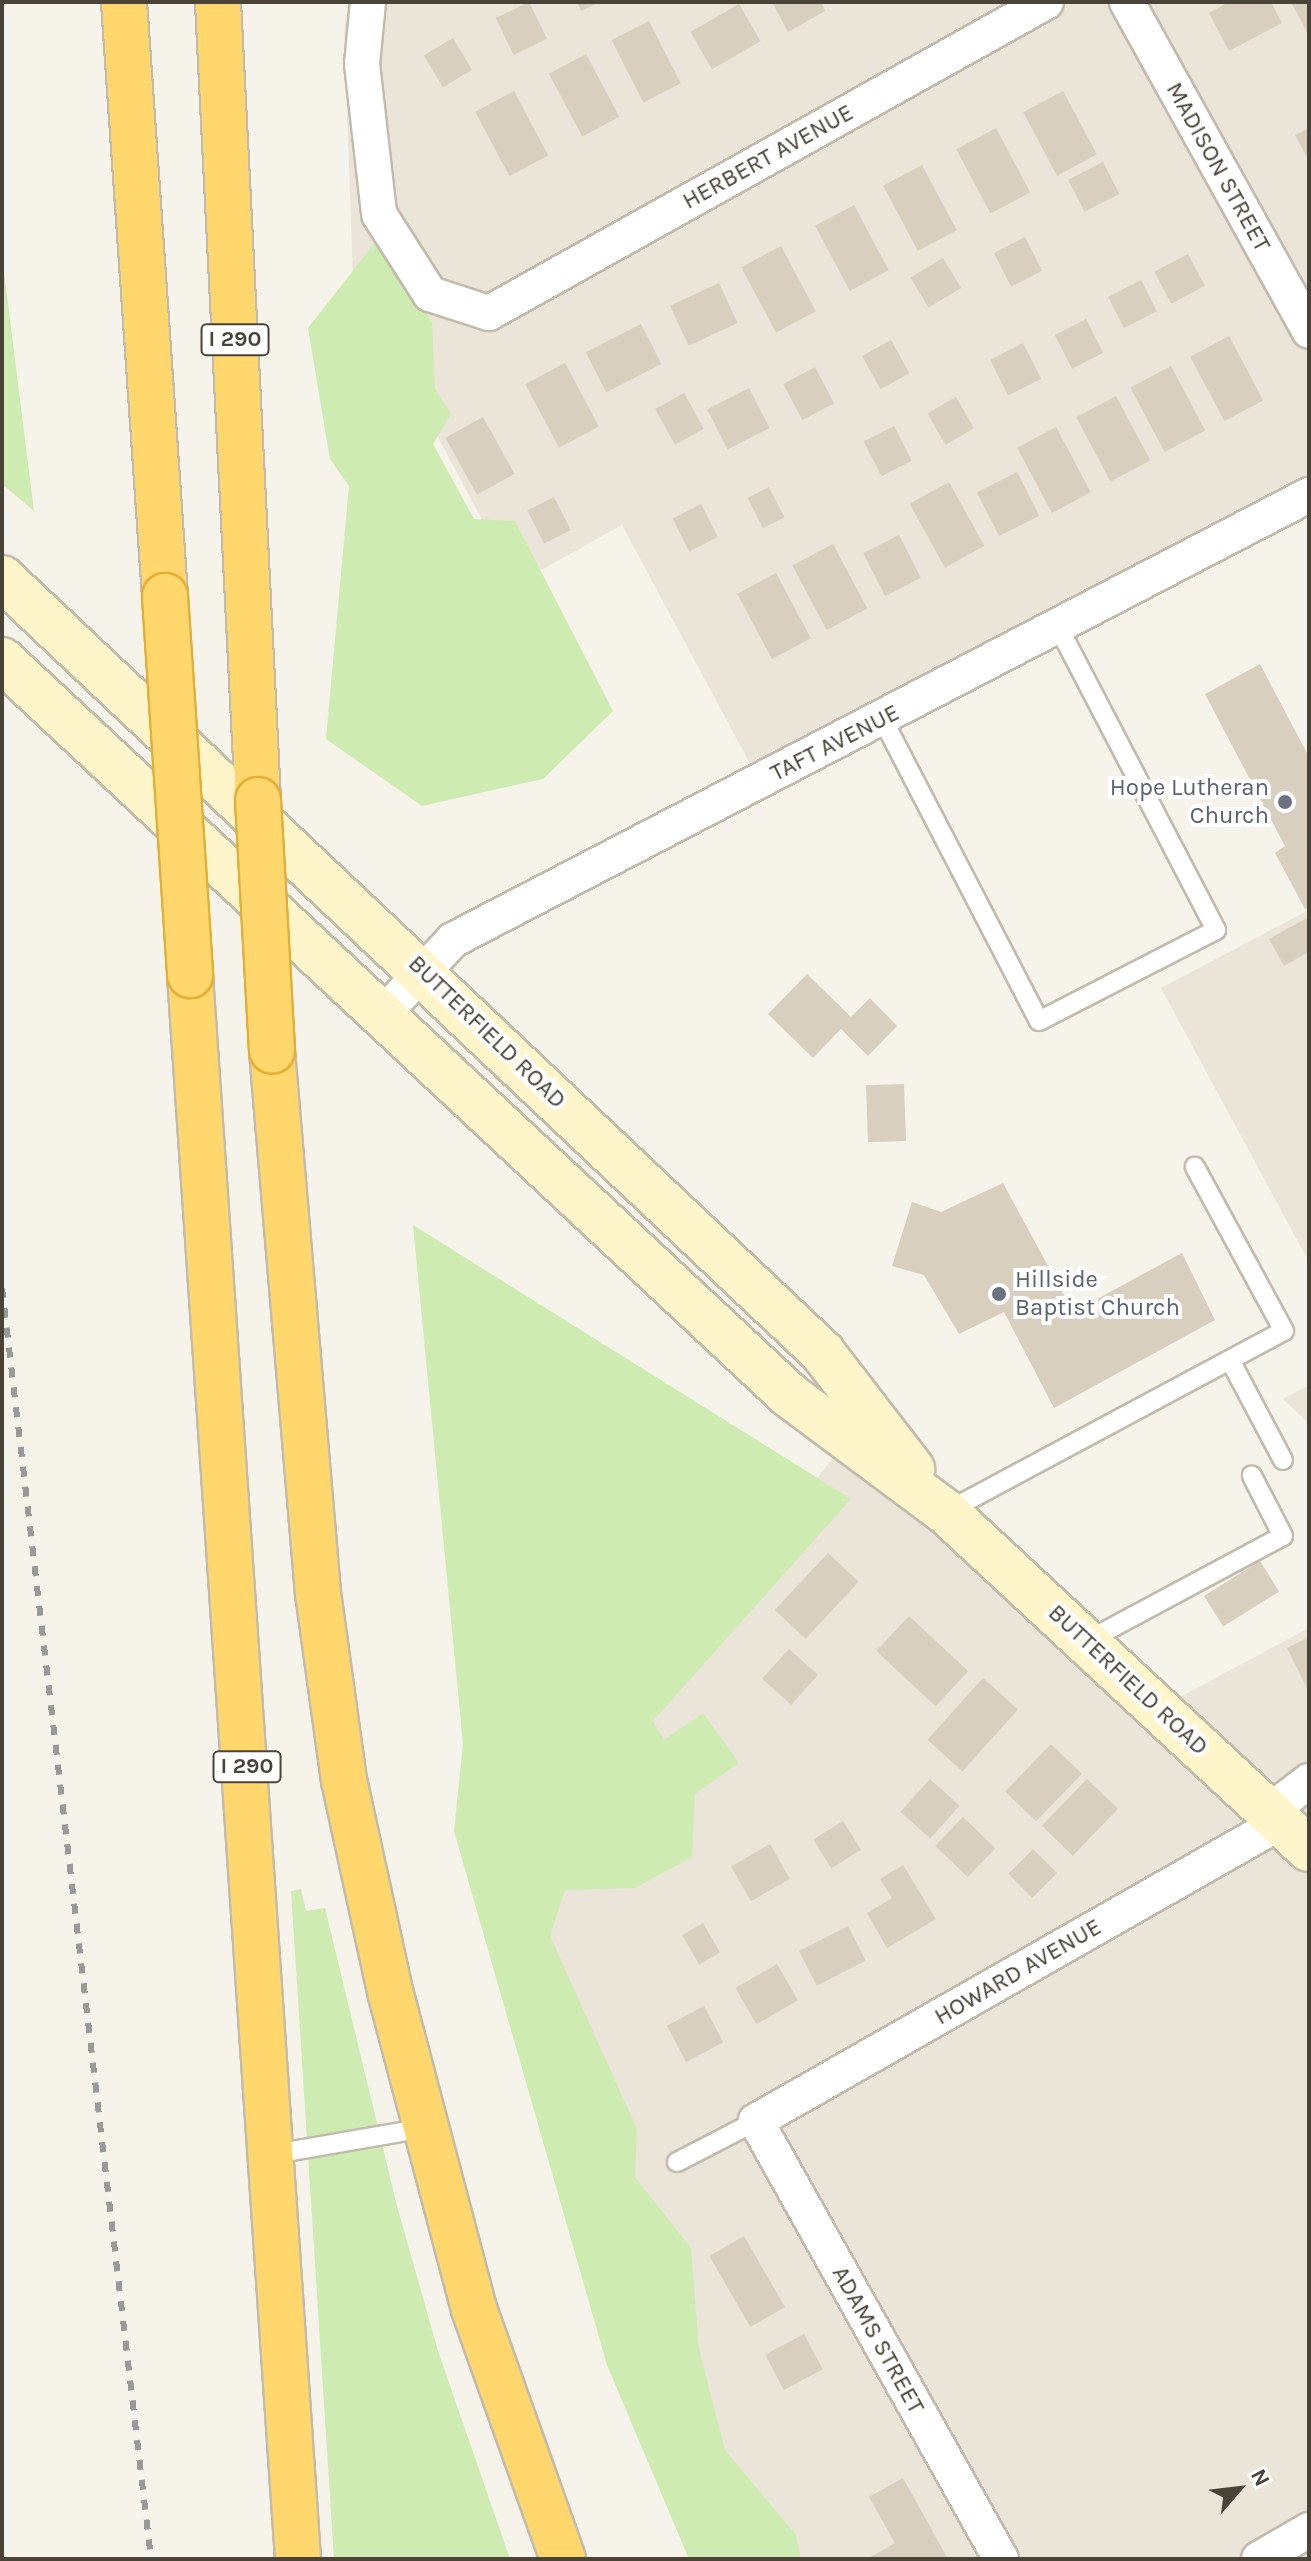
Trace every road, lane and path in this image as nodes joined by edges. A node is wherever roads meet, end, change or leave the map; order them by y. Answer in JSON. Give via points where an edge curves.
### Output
{"nodes":[{"id":1,"x":124,"y":2,"type":"edge"},
{"id":2,"x":218,"y":2,"type":"edge"},
{"id":3,"x":368,"y":2,"type":"edge"},
{"id":4,"x":1046,"y":2,"type":"edge"},
{"id":5,"x":1127,"y":2,"type":"edge"},
{"id":6,"x":1309,"y":331,"type":"edge"},
{"id":7,"x":1309,"y":495,"type":"edge"},
{"id":8,"x":2,"y":578,"type":"edge"},
{"id":9,"x":1058,"y":626,"type":"junction"},
{"id":10,"x":2,"y":660,"type":"edge"},
{"id":11,"x":882,"y":718,"type":"junction"},
{"id":12,"x":424,"y":972,"type":"junction"},
{"id":13,"x":381,"y":1016,"type":"junction"},
{"id":14,"x":1195,"y":1167,"type":"dead end"},
{"id":15,"x":1230,"y":1360,"type":"junction"},
{"id":16,"x":1283,"y":1460,"type":"dead end"},
{"id":17,"x":1252,"y":1476,"type":"dead end"},
{"id":18,"x":946,"y":1512,"type":"junction"},
{"id":19,"x":1087,"y":1641,"type":"junction"},
{"id":20,"x":1309,"y":1781,"type":"edge"},
{"id":21,"x":1287,"y":1828,"type":"edge"},
{"id":22,"x":756,"y":2121,"type":"junction"},
{"id":23,"x":425,"y":2128,"type":"junction"},
{"id":24,"x":274,"y":2154,"type":"junction"},
{"id":25,"x":677,"y":2162,"type":"dead end"},
{"id":26,"x":1309,"y":2530,"type":"edge"},
{"id":27,"x":298,"y":2559,"type":"edge"},
{"id":28,"x":563,"y":2559,"type":"edge"},
{"id":29,"x":1001,"y":2559,"type":"edge"},
{"id":30,"x":1259,"y":2559,"type":"edge"}],
"edges":[{"from":1,"to":24,"type":"highway","number":"I 290","bridge":true},
{"from":2,"to":23,"type":"highway","number":"I 290","bridge":true,"via":[[272,1051],[313,1546],[344,1780]]},
{"from":3,"to":4,"type":"street","name":"HERBERT AVENUE","via":[[362,64],[379,214],[430,294],[489,313]]},
{"from":5,"to":6,"type":"street","name":"MADISON STREET"},
{"from":7,"to":9,"type":"street","name":"TAFT AVENUE"},
{"from":8,"to":12,"type":"main road","name":"BUTTERFIELD ROAD"},
{"from":9,"to":11,"type":"street","name":"TAFT AVENUE"},
{"from":9,"to":11,"type":"lane","via":[[1216,930],[1039,1021]]},
{"from":10,"to":13,"type":"main road","name":"BUTTERFIELD ROAD"},
{"from":11,"to":12,"type":"street","name":"TAFT AVENUE","via":[[453,940]]},
{"from":12,"to":13,"type":"street","name":"TAFT AVENUE"},
{"from":12,"to":18,"type":"main road","name":"BUTTERFIELD ROAD","via":[[822,1352]]},
{"from":13,"to":18,"type":"main road","name":"BUTTERFIELD ROAD","via":[[789,1395]]},
{"from":14,"to":15,"type":"lane","via":[[1284,1331]]},
{"from":15,"to":16,"type":"lane"},
{"from":15,"to":18,"type":"lane"},
{"from":17,"to":19,"type":"lane","via":[[1283,1536]]},
{"from":18,"to":19,"type":"main road","name":"BUTTERFIELD ROAD"},
{"from":19,"to":21,"type":"main road","name":"BUTTERFIELD ROAD"},
{"from":20,"to":21,"type":"street","name":"HOWARD AVENUE"},
{"from":21,"to":22,"type":"street","name":"HOWARD AVENUE"},
{"from":22,"to":25,"type":"lane"},
{"from":22,"to":29,"type":"street","name":"ADAMS STREET"},
{"from":23,"to":24,"type":"lane"},
{"from":23,"to":28,"type":"highway","number":"I 290","via":[[474,2309]]},
{"from":24,"to":27,"type":"highway","number":"I 290"},
{"from":26,"to":30,"type":"street"}]}
